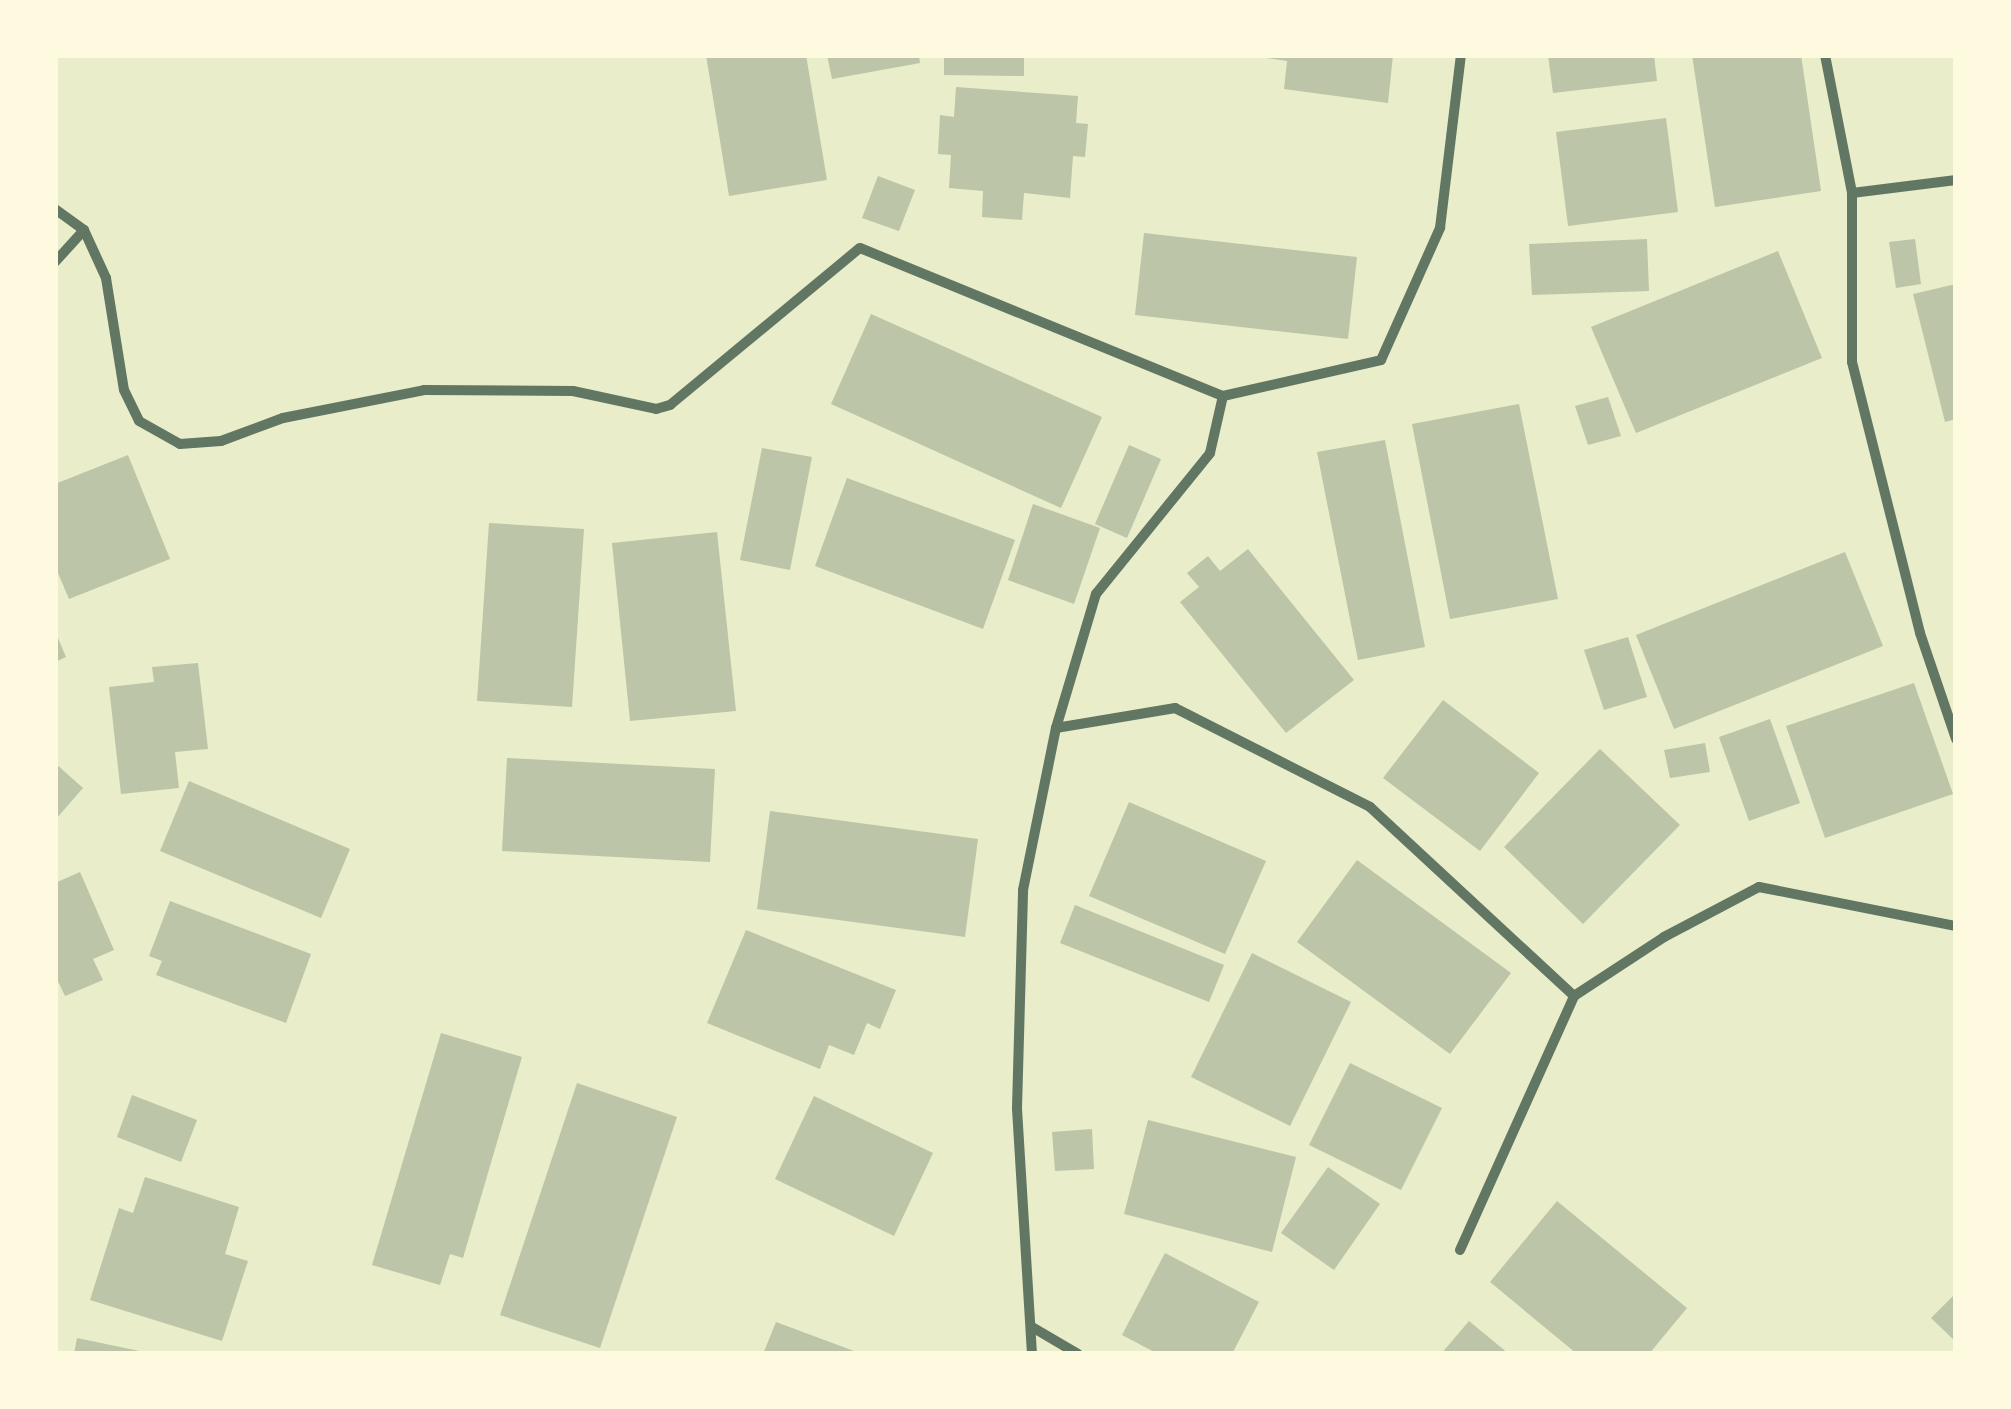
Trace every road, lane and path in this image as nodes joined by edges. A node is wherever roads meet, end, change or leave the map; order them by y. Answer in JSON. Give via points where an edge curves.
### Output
{"nodes":[{"id":1,"x":1461,"y":55,"type":"edge"},
{"id":2,"x":1826,"y":55,"type":"edge"},
{"id":3,"x":1956,"y":180,"type":"edge"},
{"id":4,"x":1852,"y":193,"type":"junction"},
{"id":5,"x":55,"y":209,"type":"edge"},
{"id":6,"x":84,"y":230,"type":"junction"},
{"id":7,"x":55,"y":262,"type":"edge"},
{"id":8,"x":1223,"y":396,"type":"junction"},
{"id":9,"x":1056,"y":728,"type":"junction"},
{"id":10,"x":1956,"y":739,"type":"edge"},
{"id":11,"x":1956,"y":926,"type":"edge"},
{"id":12,"x":1574,"y":996,"type":"junction"},
{"id":13,"x":1460,"y":1250,"type":"dead end"},
{"id":14,"x":1032,"y":1327,"type":"junction"},
{"id":15,"x":1032,"y":1354,"type":"edge"},
{"id":16,"x":1078,"y":1354,"type":"edge"}],
"edges":[{"from":1,"to":8,"type":"street","via":[[1440,228],[1381,360]]},
{"from":2,"to":4,"type":"street"},
{"from":3,"to":4,"type":"street"},
{"from":4,"to":10,"type":"street","via":[[1852,362],[1920,633]]},
{"from":5,"to":6,"type":"street"},
{"from":6,"to":7,"type":"street"},
{"from":6,"to":8,"type":"street","via":[[116,308],[124,390],[139,421],[180,444],[221,441],[283,418],[424,390],[573,391],[656,408],[670,404],[860,248]]},
{"from":8,"to":9,"type":"street","via":[[1210,454],[1096,594]]},
{"from":9,"to":12,"type":"street","via":[[1175,708],[1370,807]]},
{"from":9,"to":14,"type":"street","via":[[1023,890],[1017,1108]]},
{"from":11,"to":12,"type":"street","via":[[1759,887],[1664,936]]},
{"from":12,"to":13,"type":"street"},
{"from":14,"to":15,"type":"street"},
{"from":14,"to":16,"type":"street"}]}
